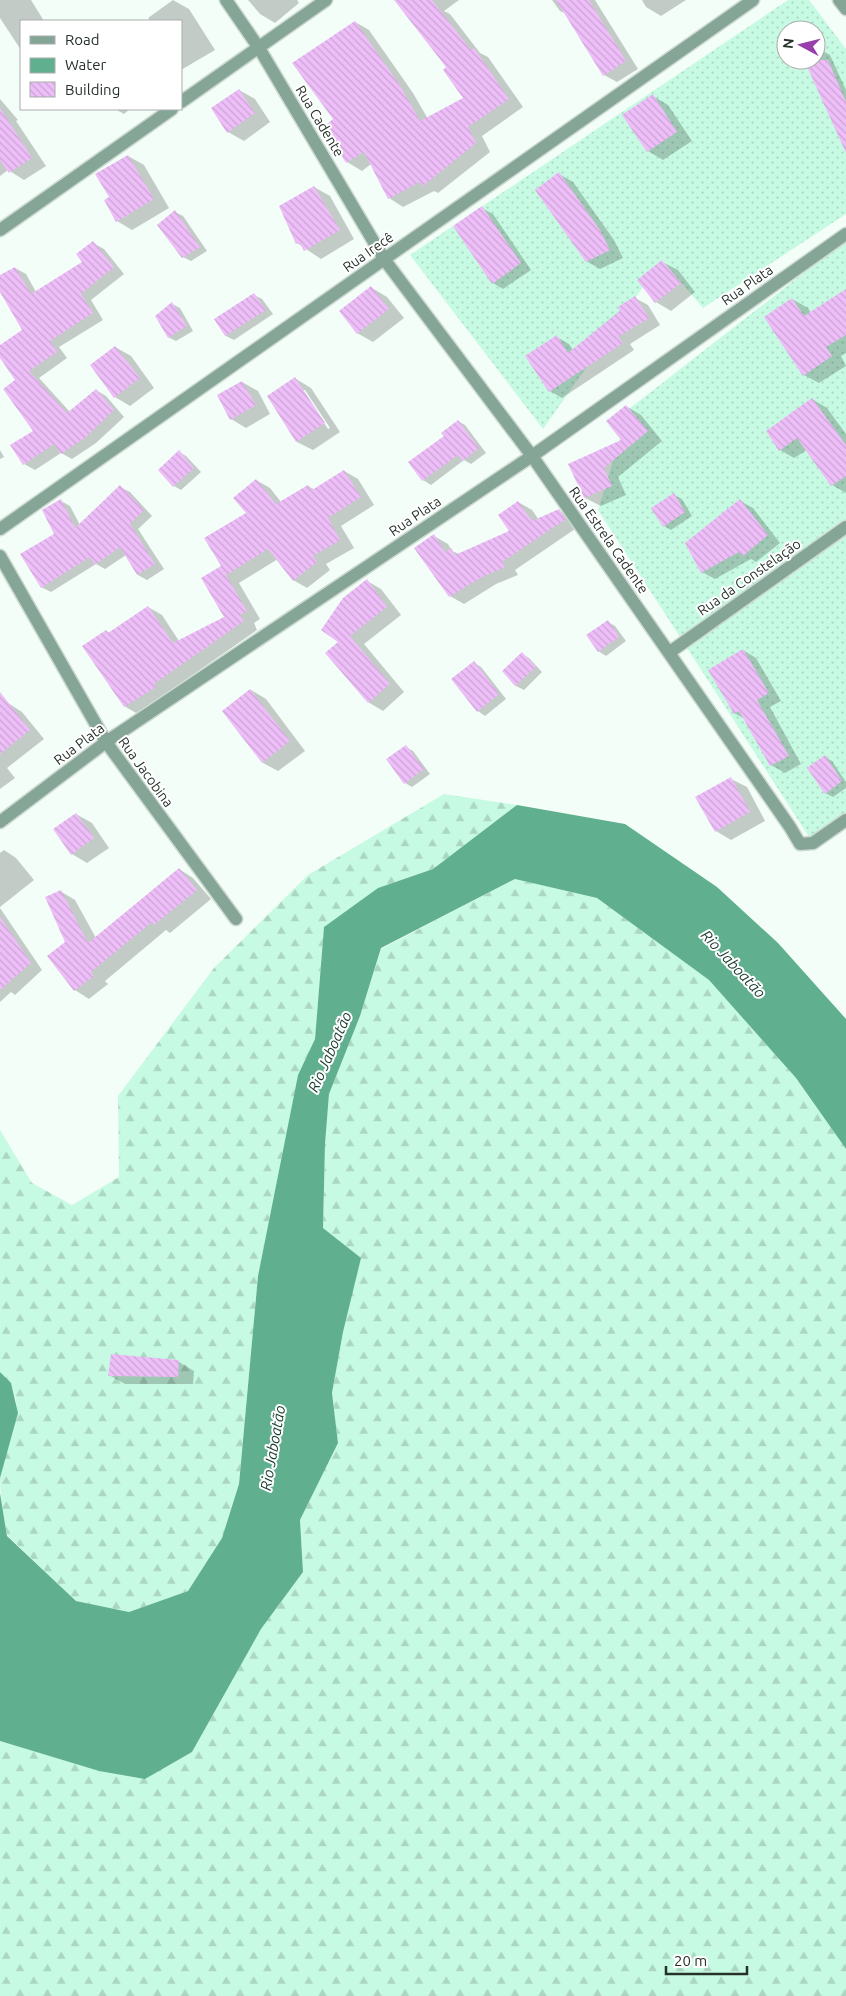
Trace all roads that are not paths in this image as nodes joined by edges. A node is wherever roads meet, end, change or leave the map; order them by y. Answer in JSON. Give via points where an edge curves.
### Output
{"nodes":[{"id":1,"x":226,"y":0,"type":"edge"},
{"id":2,"x":326,"y":0,"type":"edge"},
{"id":3,"x":754,"y":0,"type":"edge"},
{"id":4,"x":839,"y":0,"type":"edge"},
{"id":5,"x":846,"y":9,"type":"edge"},
{"id":6,"x":259,"y":48,"type":"junction"},
{"id":7,"x":182,"y":101,"type":"edge"},
{"id":8,"x":171,"y":110,"type":"edge"},
{"id":9,"x":0,"y":230,"type":"edge"},
{"id":10,"x":846,"y":234,"type":"edge"},
{"id":11,"x":384,"y":259,"type":"junction"},
{"id":12,"x":532,"y":456,"type":"junction"},
{"id":13,"x":846,"y":527,"type":"edge"},
{"id":14,"x":0,"y":529,"type":"edge"},
{"id":15,"x":0,"y":556,"type":"edge"},
{"id":16,"x":670,"y":652,"type":"junction"},
{"id":17,"x":106,"y":742,"type":"junction"},
{"id":18,"x":846,"y":820,"type":"edge"},
{"id":19,"x":0,"y":822,"type":"edge"},
{"id":20,"x":236,"y":919,"type":"dead end"}],
"edges":[{"from":1,"to":6,"type":"street","name":"Rua Cadente"},
{"from":2,"to":6,"type":"street"},
{"from":3,"to":11,"type":"street","name":"Rua Irecê"},
{"from":4,"to":5,"type":"street"},
{"from":6,"to":7,"type":"street"},
{"from":6,"to":11,"type":"street","name":"Rua Cadente"},
{"from":8,"to":9,"type":"street"},
{"from":10,"to":12,"type":"street","name":"Rua Plata"},
{"from":11,"to":12,"type":"street","name":"Rua Estrela Cadente"},
{"from":11,"to":14,"type":"street","name":"Rua Irecê"},
{"from":12,"to":16,"type":"street","name":"Rua Estrela Cadente"},
{"from":12,"to":17,"type":"street","name":"Rua Plata"},
{"from":13,"to":16,"type":"street","name":"Rua da Constelação"},
{"from":15,"to":17,"type":"street","name":"Rua Jacobina"},
{"from":16,"to":18,"type":"street","name":"Rua Estrela Cadente","via":[[800,844],[813,843]]},
{"from":17,"to":19,"type":"street","name":"Rua Plata"},
{"from":17,"to":20,"type":"street","name":"Rua Jacobina"}]}
